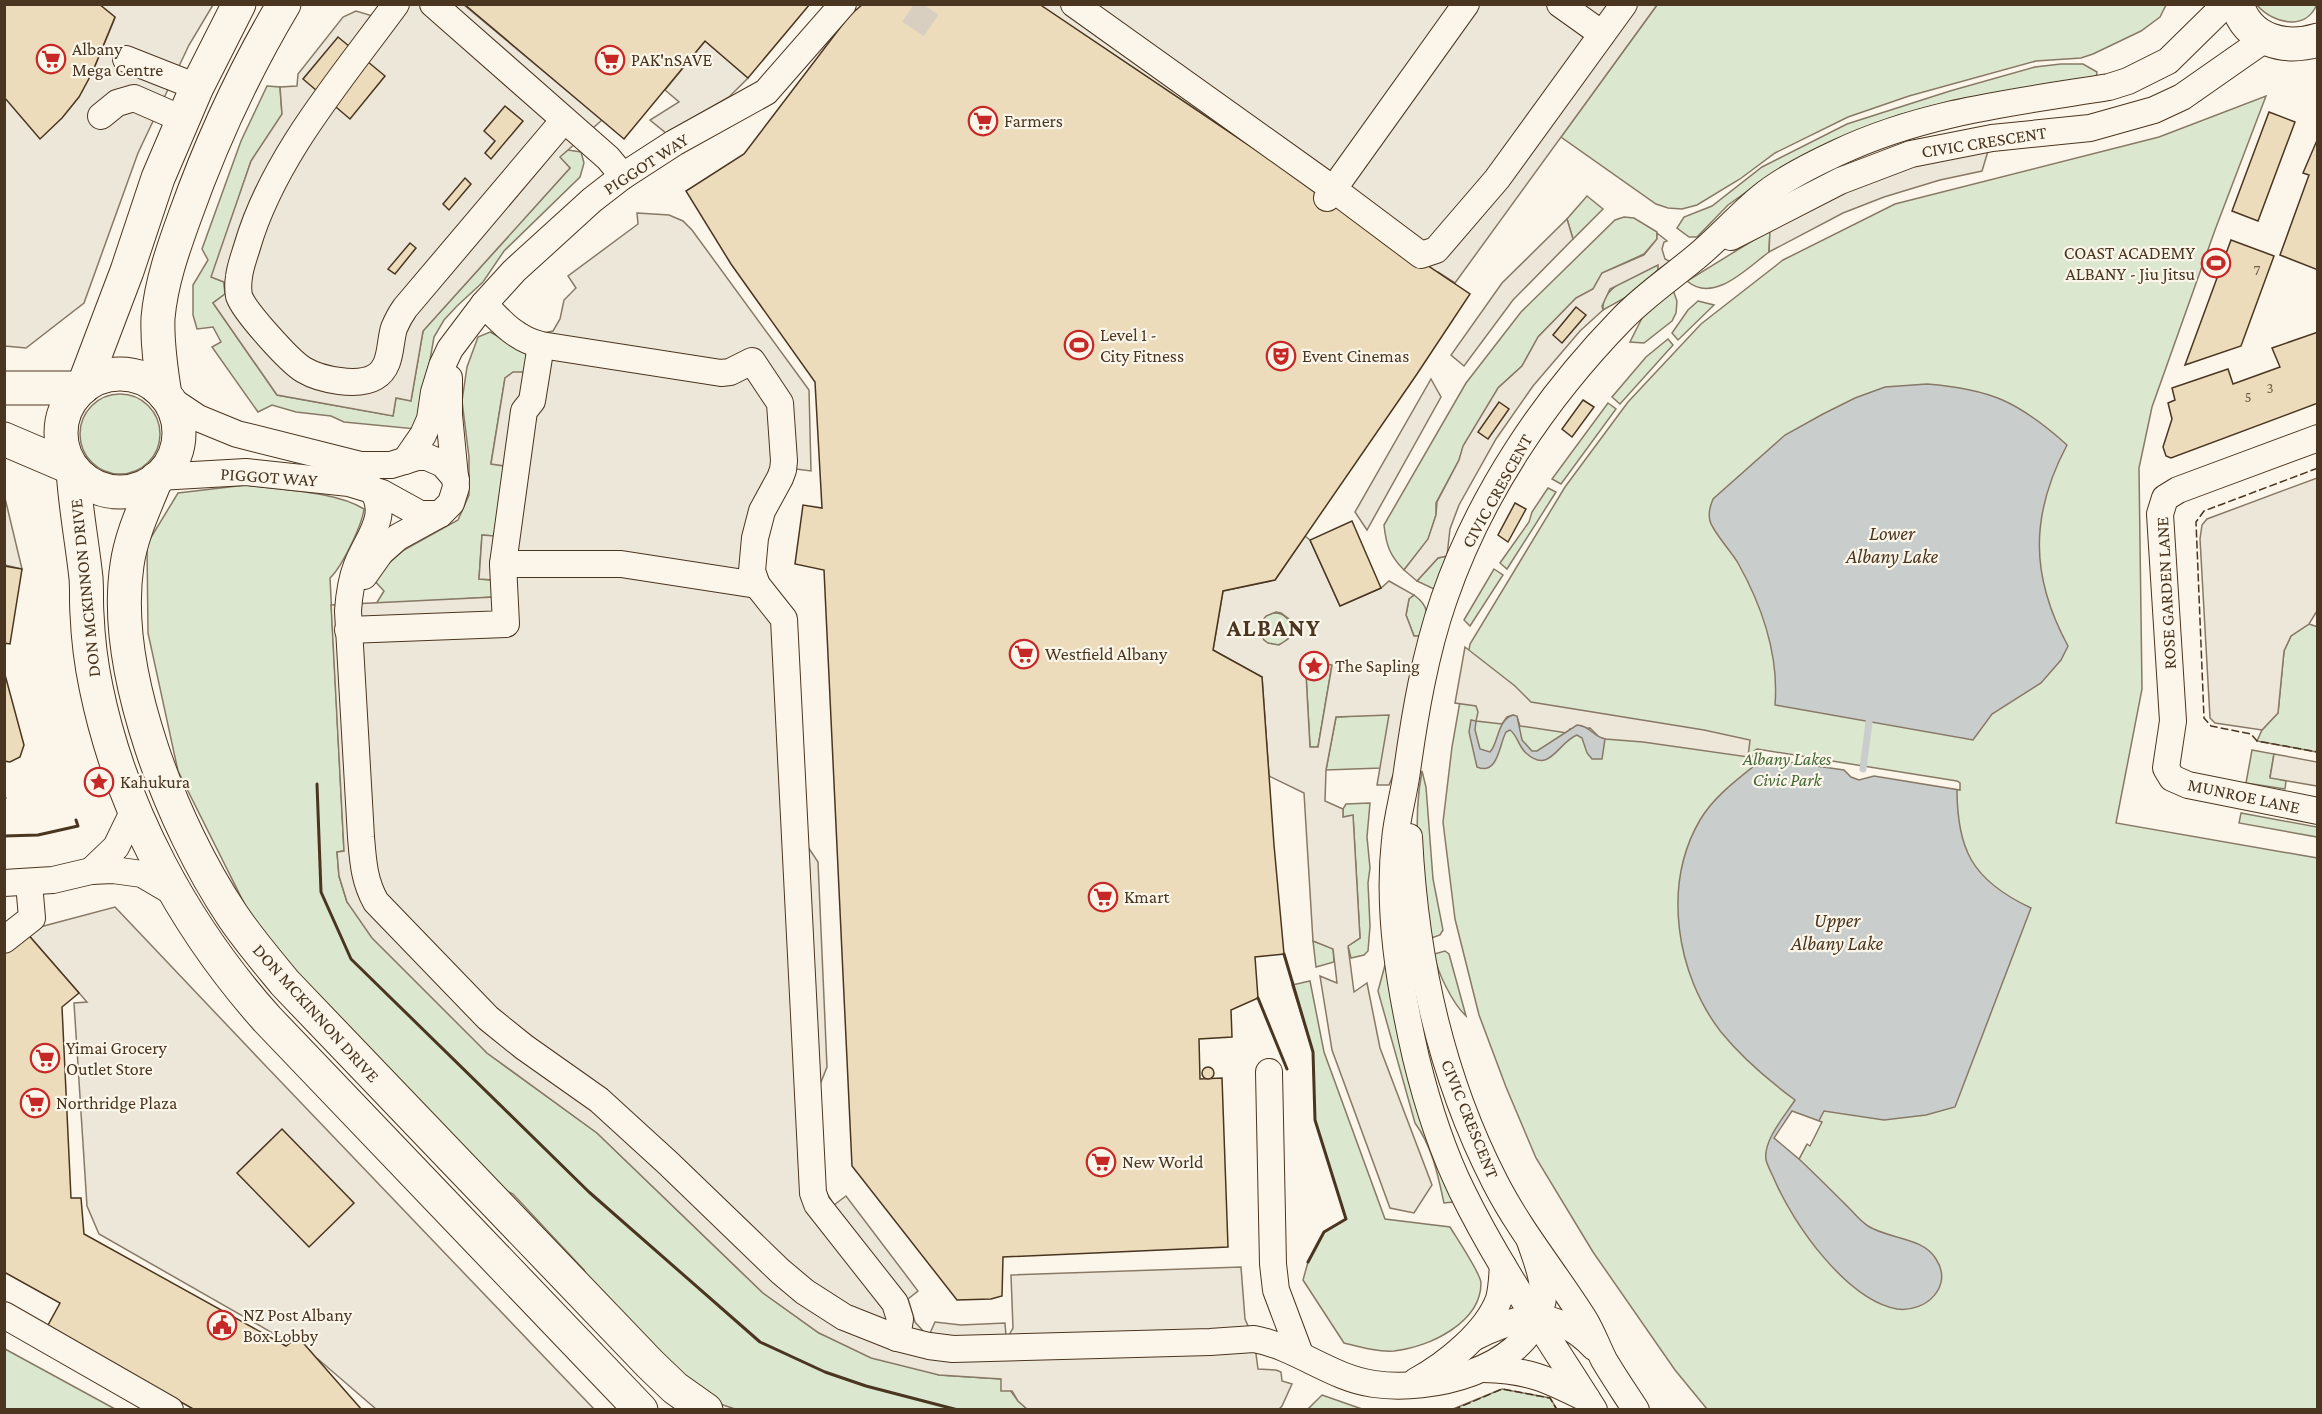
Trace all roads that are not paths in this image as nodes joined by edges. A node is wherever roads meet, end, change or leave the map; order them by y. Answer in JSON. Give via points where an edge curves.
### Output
{"nodes":[{"id":1,"x":239,"y":4,"type":"edge"},
{"id":2,"x":284,"y":4,"type":"edge"},
{"id":3,"x":396,"y":4,"type":"edge"},
{"id":4,"x":433,"y":4,"type":"edge"},
{"id":5,"x":843,"y":4,"type":"edge"},
{"id":6,"x":1074,"y":4,"type":"edge"},
{"id":7,"x":1466,"y":4,"type":"edge"},
{"id":8,"x":1560,"y":4,"type":"edge"},
{"id":9,"x":1624,"y":4,"type":"edge"},
{"id":10,"x":2226,"y":4,"type":"edge"},
{"id":11,"x":2237,"y":4,"type":"edge"},
{"id":12,"x":1602,"y":34,"type":"junction"},
{"id":13,"x":2265,"y":39,"type":"junction"},
{"id":14,"x":2318,"y":40,"type":"edge"},
{"id":15,"x":126,"y":59,"type":"dead end"},
{"id":16,"x":197,"y":87,"type":"junction"},
{"id":17,"x":101,"y":116,"type":"dead end"},
{"id":18,"x":182,"y":119,"type":"junction"},
{"id":19,"x":564,"y":120,"type":"junction"},
{"id":20,"x":623,"y":176,"type":"junction"},
{"id":21,"x":1330,"y":193,"type":"junction"},
{"id":22,"x":1701,"y":253,"type":"junction"},
{"id":23,"x":484,"y":304,"type":"junction"},
{"id":24,"x":459,"y":337,"type":"junction"},
{"id":25,"x":541,"y":345,"type":"junction"},
{"id":26,"x":4,"y":388,"type":"edge"},
{"id":27,"x":82,"y":388,"type":"junction"},
{"id":28,"x":165,"y":396,"type":"junction"},
{"id":29,"x":2318,"y":438,"type":"edge"},
{"id":30,"x":4,"y":439,"type":"edge"},
{"id":31,"x":405,"y":461,"type":"junction"},
{"id":32,"x":73,"y":469,"type":"junction"},
{"id":33,"x":157,"y":478,"type":"junction"},
{"id":34,"x":456,"y":479,"type":"junction"},
{"id":35,"x":371,"y":488,"type":"junction"},
{"id":36,"x":440,"y":514,"type":"junction"},
{"id":37,"x":503,"y":564,"type":"junction"},
{"id":38,"x":757,"y":585,"type":"junction"},
{"id":39,"x":348,"y":630,"type":"junction"},
{"id":40,"x":2172,"y":778,"type":"joint"},
{"id":41,"x":1404,"y":792,"type":"junction"},
{"id":42,"x":134,"y":810,"type":"junction"},
{"id":43,"x":2318,"y":811,"type":"edge"},
{"id":44,"x":91,"y":870,"type":"junction"},
{"id":45,"x":16,"y":883,"type":"edge"},
{"id":46,"x":176,"y":894,"type":"junction"},
{"id":47,"x":4,"y":940,"type":"edge"},
{"id":48,"x":1269,"y":1072,"type":"dead end"},
{"id":49,"x":1530,"y":1241,"type":"junction"},
{"id":50,"x":1503,"y":1266,"type":"junction"},
{"id":51,"x":4,"y":1315,"type":"edge"},
{"id":52,"x":1537,"y":1318,"type":"junction"},
{"id":53,"x":897,"y":1338,"type":"junction"},
{"id":54,"x":1469,"y":1340,"type":"junction"},
{"id":55,"x":1300,"y":1354,"type":"junction"},
{"id":56,"x":1604,"y":1359,"type":"junction"},
{"id":57,"x":1483,"y":1369,"type":"junction"},
{"id":58,"x":1411,"y":1384,"type":"junction"},
{"id":59,"x":1591,"y":1404,"type":"edge"},
{"id":60,"x":170,"y":1410,"type":"edge"},
{"id":61,"x":641,"y":1410,"type":"edge"},
{"id":62,"x":706,"y":1410,"type":"edge"},
{"id":63,"x":1636,"y":1410,"type":"edge"}],
"edges":[{"from":1,"to":16,"type":"main road"},
{"from":2,"to":28,"type":"main road","via":[[220,129],[175,244],[159,316]]},
{"from":3,"to":19,"type":"street","via":[[276,174],[238,276],[239,296],[292,362],[307,372],[338,380],[367,381],[383,370],[394,328],[405,308]]},
{"from":4,"to":19,"type":"street"},
{"from":5,"to":20,"type":"street","name":"PIGGOT WAY","via":[[766,92]]},
{"from":6,"to":21,"type":"street"},
{"from":7,"to":21,"type":"street"},
{"from":8,"to":12,"type":"street"},
{"from":9,"to":12,"type":"street"},
{"from":10,"to":22,"type":"street","name":"CIVIC CRESCENT","via":[[2168,61],[2128,81],[1939,116],[1838,152],[1762,196]]},
{"from":11,"to":13,"type":"main road","via":[[2245,21]]},
{"from":12,"to":21,"type":"street","via":[[1497,179],[1437,250],[1421,255]]},
{"from":13,"to":14,"type":"main road","via":[[2283,45]]},
{"from":13,"to":22,"type":"street","name":"CIVIC CRESCENT","via":[[2182,97],[2154,110],[2090,128],[1992,138],[1911,154],[1808,196]]},
{"from":15,"to":16,"type":"street"},
{"from":16,"to":18,"type":"main road"},
{"from":17,"to":18,"type":"street","via":[[117,103],[134,98]]},
{"from":18,"to":27,"type":"main road"},
{"from":19,"to":20,"type":"street"},
{"from":20,"to":23,"type":"street","name":"PIGGOT WAY","via":[[514,271]]},
{"from":22,"to":41,"type":"street","name":"CIVIC CRESCENT","via":[[1625,315],[1584,360],[1545,409],[1494,488],[1443,603],[1415,716]]},
{"from":23,"to":24,"type":"street","name":"PIGGOT WAY"},
{"from":23,"to":25,"type":"street","via":[[519,337]]},
{"from":24,"to":31,"type":"street","name":"PIGGOT WAY","via":[[442,366],[430,419]]},
{"from":24,"to":34,"type":"street","name":"PIGGOT WAY","via":[[448,387]]},
{"from":25,"to":37,"type":"street","via":[[532,401],[524,411]]},
{"from":25,"to":38,"type":"street","via":[[721,373],[752,361],[780,403],[783,462],[755,538],[752,571]]},
{"from":26,"to":27,"type":"main road"},
{"from":27,"to":28,"type":"main road","via":[[103,376],[126,375],[147,381]]},
{"from":27,"to":32,"type":"main road","via":[[67,408],[61,433],[62,446]]},
{"from":28,"to":31,"type":"street","name":"PIGGOT WAY","via":[[198,418],[237,434],[361,465]]},
{"from":28,"to":33,"type":"main road","via":[[176,416],[178,439],[171,462]]},
{"from":29,"to":40,"type":"street","name":"ROSE GARDEN LANE","via":[[2178,490],[2162,504],[2160,525],[2173,721],[2166,768]]},
{"from":30,"to":32,"type":"main road"},
{"from":31,"to":34,"type":"street","name":"PIGGOT WAY","via":[[417,457],[435,459]]},
{"from":32,"to":33,"type":"main road","via":[[91,485],[112,492],[136,490]]},
{"from":32,"to":42,"type":"main road","name":"DON MCKINNON DRIVE","via":[[96,685]]},
{"from":33,"to":35,"type":"street","name":"PIGGOT WAY","via":[[246,472]]},
{"from":33,"to":62,"type":"main road","name":"DON MCKINNON DRIVE","via":[[132,538],[126,566],[124,595],[130,663],[155,759],[178,818],[209,877],[251,941],[301,1001],[650,1364]]},
{"from":34,"to":36,"type":"street","name":"PIGGOT WAY","via":[[451,503]]},
{"from":35,"to":36,"type":"street","name":"PIGGOT WAY","via":[[420,514]]},
{"from":35,"to":39,"type":"street","via":[[380,513],[356,567],[350,590]]},
{"from":36,"to":39,"type":"street","via":[[398,537],[375,560],[360,585]]},
{"from":37,"to":38,"type":"street","via":[[621,564]]},
{"from":37,"to":39,"type":"street","via":[[506,624]]},
{"from":38,"to":53,"type":"street","via":[[784,619],[813,1193],[817,1204],[895,1303],[900,1319]]},
{"from":39,"to":53,"type":"street","via":[[364,872],[376,902],[488,1018],[599,1100],[805,1292],[844,1317]]},
{"from":40,"to":43,"type":"street","name":"MUNROE LANE","via":[[2188,785]]},
{"from":41,"to":49,"type":"street","name":"CIVIC CRESCENT","via":[[1415,913],[1433,1019],[1453,1083],[1495,1182]]},
{"from":41,"to":50,"type":"street","name":"CIVIC CRESCENT","via":[[1395,836],[1393,896],[1399,963],[1416,1058],[1459,1186]]},
{"from":42,"to":44,"type":"street","via":[[116,847]]},
{"from":42,"to":46,"type":"main road","name":"DON MCKINNON DRIVE"},
{"from":44,"to":45,"type":"street","via":[[53,880]]},
{"from":44,"to":46,"type":"street","via":[[142,874]]},
{"from":45,"to":47,"type":"street","via":[[32,918]]},
{"from":46,"to":61,"type":"main road","name":"DON MCKINNON DRIVE","via":[[236,985]]},
{"from":48,"to":55,"type":"street","via":[[1273,1264],[1276,1290]]},
{"from":49,"to":52,"type":"street","via":[[1543,1295]]},
{"from":49,"to":56,"type":"street","name":"CIVIC CRESCENT","via":[[1585,1321]]},
{"from":50,"to":52,"type":"street","name":"CIVIC CRESCENT"},
{"from":50,"to":54,"type":"street","via":[[1502,1285],[1492,1312]]},
{"from":51,"to":60,"type":"street"},
{"from":52,"to":54,"type":"street","via":[[1513,1320]]},
{"from":52,"to":56,"type":"street","via":[[1574,1329]]},
{"from":52,"to":57,"type":"street","via":[[1518,1344]]},
{"from":52,"to":59,"type":"street","name":"CIVIC CRESCENT"},
{"from":53,"to":55,"type":"street","via":[[952,1349],[1254,1339]]},
{"from":54,"to":58,"type":"street","via":[[1435,1371]]},
{"from":55,"to":58,"type":"street","via":[[1354,1380]]},
{"from":56,"to":63,"type":"street","name":"CIVIC CRESCENT"},
{"from":57,"to":58,"type":"street","via":[[1460,1377]]},
{"from":57,"to":59,"type":"street","via":[[1524,1372],[1544,1378]]}]}
